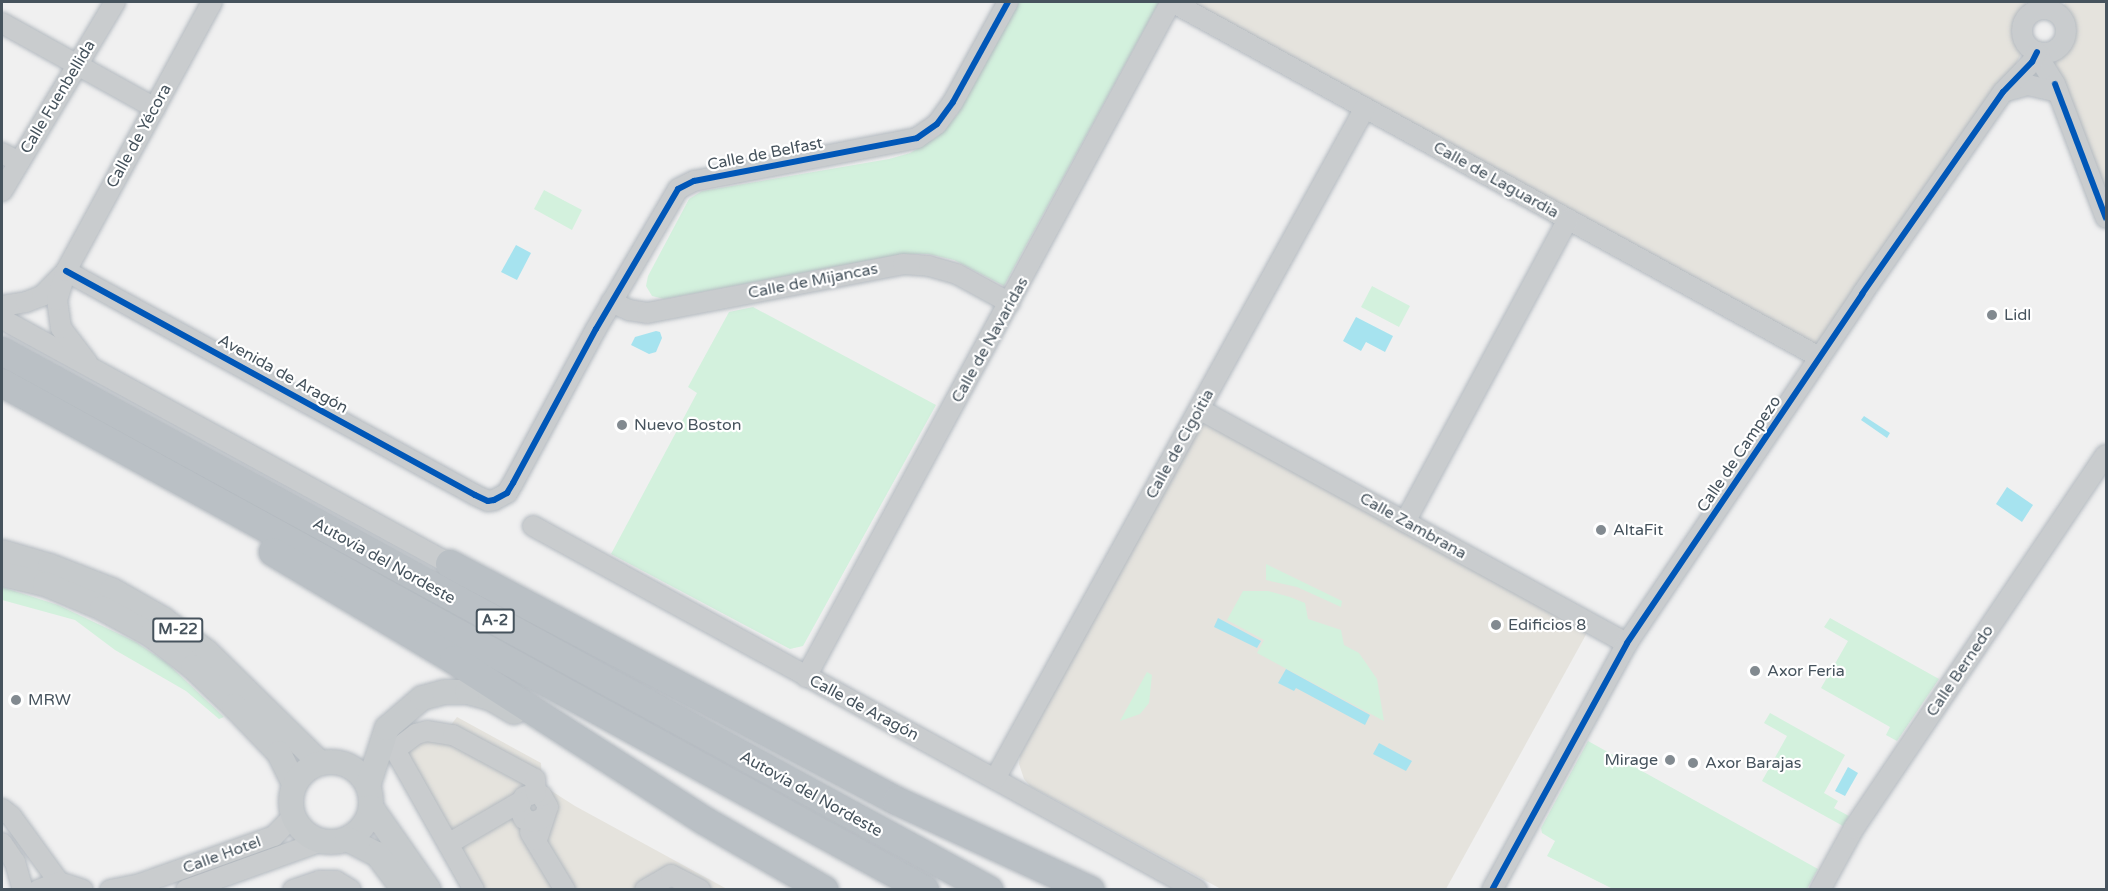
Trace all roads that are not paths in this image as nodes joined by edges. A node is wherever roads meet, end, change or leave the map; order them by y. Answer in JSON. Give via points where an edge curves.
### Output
{"nodes":[{"id":1,"x":115,"y":2,"type":"edge"},
{"id":2,"x":212,"y":2,"type":"edge"},
{"id":3,"x":1008,"y":2,"type":"edge"},
{"id":4,"x":1172,"y":2,"type":"edge"},
{"id":5,"x":2028,"y":7,"type":"edge"},
{"id":6,"x":2062,"y":8,"type":"edge"},
{"id":7,"x":2,"y":22,"type":"edge"},
{"id":8,"x":2038,"y":50,"type":"junction"},
{"id":9,"x":78,"y":65,"type":"junction"},
{"id":10,"x":2057,"y":88,"type":"junction"},
{"id":11,"x":2003,"y":92,"type":"junction"},
{"id":12,"x":155,"y":108,"type":"junction"},
{"id":13,"x":1365,"y":108,"type":"junction"},
{"id":14,"x":10,"y":158,"type":"edge"},
{"id":15,"x":2,"y":191,"type":"edge"},
{"id":16,"x":2106,"y":218,"type":"edge"},
{"id":17,"x":1568,"y":219,"type":"junction"},
{"id":18,"x":66,"y":271,"type":"junction"},
{"id":19,"x":611,"y":302,"type":"junction"},
{"id":20,"x":1010,"y":303,"type":"junction"},
{"id":21,"x":2,"y":306,"type":"edge"},
{"id":22,"x":2,"y":319,"type":"edge"},
{"id":23,"x":2,"y":351,"type":"edge"},
{"id":24,"x":1819,"y":357,"type":"junction"},
{"id":25,"x":90,"y":366,"type":"junction"},
{"id":26,"x":2,"y":383,"type":"edge"},
{"id":27,"x":2,"y":395,"type":"edge"},
{"id":28,"x":2,"y":400,"type":"edge"},
{"id":29,"x":1199,"y":410,"type":"junction"},
{"id":30,"x":2106,"y":455,"type":"edge"},
{"id":31,"x":488,"y":501,"type":"joint"},
{"id":32,"x":1405,"y":522,"type":"junction"},
{"id":33,"x":533,"y":526,"type":"dead end"},
{"id":34,"x":2,"y":552,"type":"edge"},
{"id":35,"x":450,"y":564,"type":"junction"},
{"id":36,"x":2,"y":574,"type":"edge"},
{"id":37,"x":1627,"y":643,"type":"junction"},
{"id":38,"x":516,"y":664,"type":"junction"},
{"id":39,"x":806,"y":676,"type":"junction"},
{"id":40,"x":320,"y":763,"type":"junction"},
{"id":41,"x":995,"y":779,"type":"junction"},
{"id":42,"x":294,"y":784,"type":"junction"},
{"id":43,"x":650,"y":785,"type":"junction"},
{"id":44,"x":370,"y":797,"type":"junction"},
{"id":45,"x":531,"y":808,"type":"junction"},
{"id":46,"x":2,"y":809,"type":"edge"},
{"id":47,"x":293,"y":816,"type":"junction"},
{"id":48,"x":347,"y":839,"type":"junction"},
{"id":49,"x":322,"y":841,"type":"junction"},
{"id":50,"x":2,"y":843,"type":"edge"},
{"id":51,"x":448,"y":844,"type":"junction"},
{"id":52,"x":59,"y":882,"type":"junction"},
{"id":53,"x":418,"y":884,"type":"edge"},
{"id":54,"x":650,"y":888,"type":"edge"},
{"id":55,"x":23,"y":890,"type":"edge"},
{"id":56,"x":38,"y":890,"type":"edge"},
{"id":57,"x":82,"y":890,"type":"edge"},
{"id":58,"x":110,"y":890,"type":"edge"},
{"id":59,"x":186,"y":890,"type":"edge"},
{"id":60,"x":293,"y":890,"type":"edge"},
{"id":61,"x":351,"y":890,"type":"edge"},
{"id":62,"x":438,"y":890,"type":"edge"},
{"id":63,"x":474,"y":890,"type":"edge"},
{"id":64,"x":565,"y":890,"type":"edge"},
{"id":65,"x":700,"y":890,"type":"edge"},
{"id":66,"x":824,"y":890,"type":"edge"},
{"id":67,"x":925,"y":890,"type":"edge"},
{"id":68,"x":989,"y":890,"type":"edge"},
{"id":69,"x":1052,"y":890,"type":"edge"},
{"id":70,"x":1090,"y":890,"type":"edge"},
{"id":71,"x":1197,"y":890,"type":"edge"},
{"id":72,"x":1492,"y":890,"type":"edge"},
{"id":73,"x":1820,"y":890,"type":"edge"}],
"edges":[{"from":1,"to":9,"type":"street","name":"Calle Fuenbellida"},
{"from":2,"to":12,"type":"street","name":"Calle de Yécora"},
{"from":3,"to":19,"type":"street","name":"Calle de Belfast","via":[[937,124],[917,138],[694,181],[678,189]]},
{"from":4,"to":13,"type":"street","name":"Calle de Laguardia"},
{"from":4,"to":20,"type":"street","name":"Calle de Navaridas"},
{"from":5,"to":6,"type":"street"},
{"from":5,"to":8,"type":"street","via":[[2023,28]]},
{"from":6,"to":8,"type":"street","via":[[2065,39]]},
{"from":7,"to":9,"type":"street"},
{"from":8,"to":10,"type":"street"},
{"from":8,"to":11,"type":"street","name":"Calle de Campezo"},
{"from":9,"to":12,"type":"street"},
{"from":9,"to":14,"type":"street","name":"Calle Fuenbellida"},
{"from":10,"to":11,"type":"street","via":[[2028,85]]},
{"from":10,"to":16,"type":"street"},
{"from":11,"to":24,"type":"street","name":"Calle de Campezo"},
{"from":12,"to":18,"type":"street","name":"Calle de Yécora"},
{"from":13,"to":17,"type":"street","name":"Calle de Laguardia"},
{"from":13,"to":29,"type":"street","name":"Calle de Cigoitia"},
{"from":14,"to":15,"type":"street","name":"Calle Fuenbellida"},
{"from":17,"to":24,"type":"street","name":"Calle de Laguardia"},
{"from":17,"to":32,"type":"street"},
{"from":18,"to":21,"type":"street","name":"Calle de Yécora","via":[[42,296]]},
{"from":18,"to":25,"type":"street","name":"Calle de Yécora","via":[[57,300],[61,328]]},
{"from":18,"to":31,"type":"street","name":"Avenida de Aragón"},
{"from":19,"to":20,"type":"street","name":"Calle de Mijancas","via":[[647,313],[903,264],[957,274]]},
{"from":19,"to":31,"type":"street","name":"Calle de Belfast","via":[[507,493]]},
{"from":20,"to":39,"type":"street","name":"Calle de Navaridas"},
{"from":22,"to":25,"type":"street"},
{"from":23,"to":68,"type":"highway","name":"Autovía del Nordeste","number":"A-2"},
{"from":24,"to":37,"type":"street","name":"Calle de Campezo"},
{"from":25,"to":35,"type":"street"},
{"from":26,"to":38,"type":"highway","name":"Autovía del Nordeste","number":"A-2"},
{"from":27,"to":38,"type":"highway","via":[[446,638],[487,659]]},
{"from":28,"to":43,"type":"highway","via":[[323,581]]},
{"from":29,"to":32,"type":"street","name":"Calle Zambrana"},
{"from":29,"to":41,"type":"street","name":"Calle de Cigoitia"},
{"from":30,"to":73,"type":"street","name":"Calle Bernedo","via":[[1854,828]]},
{"from":32,"to":37,"type":"street","name":"Calle Zambrana"},
{"from":33,"to":39,"type":"street","name":"Calle de Aragón"},
{"from":34,"to":40,"type":"main road","number":"M-22","via":[[112,590],[163,619],[224,668]]},
{"from":35,"to":69,"type":"highway","via":[[547,622]]},
{"from":35,"to":70,"type":"highway","via":[[887,796]]},
{"from":36,"to":42,"type":"main road","number":"M-22","via":[[45,585],[102,608],[151,635],[193,667],[242,714],[279,753]]},
{"from":37,"to":72,"type":"street","name":"Calle de Campezo"},
{"from":38,"to":67,"type":"highway","name":"Autovía del Nordeste","number":"A-2"},
{"from":39,"to":41,"type":"street","name":"Calle de Aragón"},
{"from":40,"to":42,"type":"main road","via":[[300,774]]},
{"from":40,"to":44,"type":"main road","via":[[340,762],[352,767],[362,775]]},
{"from":41,"to":71,"type":"street","name":"Calle de Aragón"},
{"from":42,"to":47,"type":"main road"},
{"from":43,"to":44,"type":"main road","via":[[490,698],[444,692],[422,698],[387,728]]},
{"from":43,"to":66,"type":"highway"},
{"from":44,"to":48,"type":"main road","via":[[367,820]]},
{"from":44,"to":53,"type":"main road"},
{"from":45,"to":51,"type":"street"},
{"from":45,"to":51,"type":"street","via":[[535,779],[453,735],[427,731],[416,734],[395,750]]},
{"from":45,"to":64,"type":"street","via":[[537,840]]},
{"from":46,"to":52,"type":"street"},
{"from":47,"to":49,"type":"main road","via":[[310,837]]},
{"from":47,"to":58,"type":"street","name":"Calle Hotel","via":[[274,836],[140,884]]},
{"from":48,"to":49,"type":"main road"},
{"from":48,"to":53,"type":"main road","via":[[377,854]]},
{"from":49,"to":59,"type":"street","name":"Calle Hotel"},
{"from":50,"to":55,"type":"street","via":[[15,862]]},
{"from":51,"to":63,"type":"street"},
{"from":52,"to":56,"type":"street"},
{"from":52,"to":57,"type":"street"},
{"from":53,"to":62,"type":"street"},
{"from":54,"to":65,"type":"street","via":[[675,876]]},
{"from":60,"to":61,"type":"street","via":[[319,881],[336,881]]}]}
